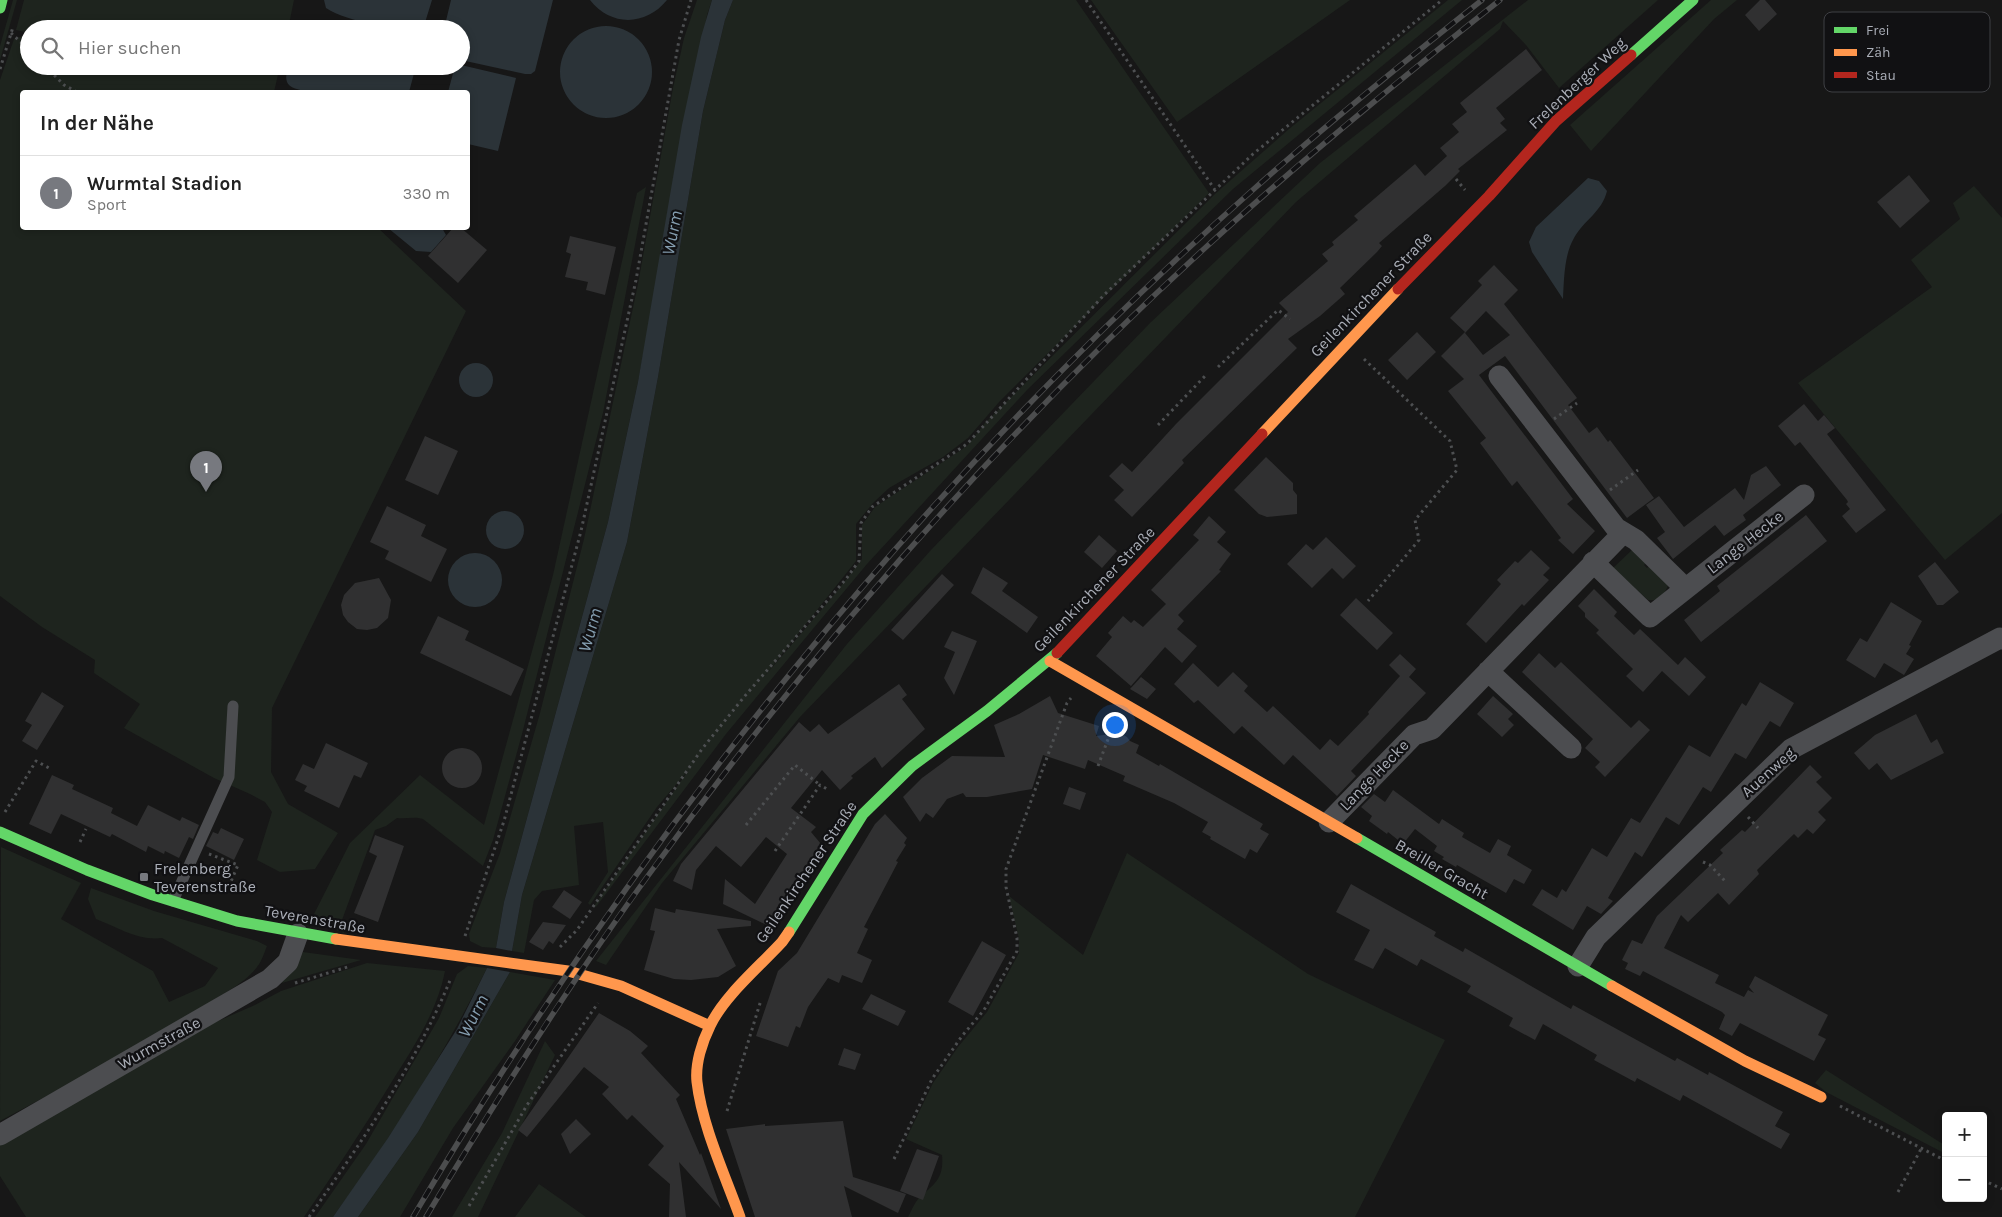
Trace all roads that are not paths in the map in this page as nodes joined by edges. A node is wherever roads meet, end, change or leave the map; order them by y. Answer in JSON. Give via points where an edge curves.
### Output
{"nodes":[{"id":1,"x":2,"y":0,"type":"edge"},
{"id":2,"x":1693,"y":0,"type":"edge"},
{"id":3,"x":0,"y":8,"type":"edge"},
{"id":4,"x":1489,"y":196,"type":"joint"},
{"id":5,"x":1499,"y":376,"type":"dead end"},
{"id":6,"x":1804,"y":495,"type":"dead end"},
{"id":7,"x":1622,"y":534,"type":"junction"},
{"id":8,"x":1593,"y":562,"type":"junction"},
{"id":9,"x":1685,"y":588,"type":"junction"},
{"id":10,"x":2002,"y":640,"type":"edge"},
{"id":11,"x":1050,"y":661,"type":"junction"},
{"id":12,"x":1488,"y":671,"type":"junction"},
{"id":13,"x":234,"y":706,"type":"dead end"},
{"id":14,"x":1572,"y":748,"type":"dead end"},
{"id":15,"x":1328,"y":822,"type":"junction"},
{"id":16,"x":0,"y":832,"type":"edge"},
{"id":17,"x":173,"y":900,"type":"junction"},
{"id":18,"x":298,"y":934,"type":"junction"},
{"id":19,"x":1578,"y":966,"type":"junction"},
{"id":20,"x":710,"y":1026,"type":"junction"},
{"id":21,"x":1821,"y":1097,"type":"road end"},
{"id":22,"x":0,"y":1135,"type":"edge"},
{"id":23,"x":740,"y":1217,"type":"edge"}],
"edges":[{"from":1,"to":3,"type":"street"},
{"from":2,"to":4,"type":"street","name":"Frelenberger Weg","via":[[1556,121]]},
{"from":4,"to":11,"type":"street","name":"Geilenkirchener Straße","via":[[1426,259]]},
{"from":5,"to":7,"type":"street"},
{"from":6,"to":9,"type":"street","name":"Lange Hecke"},
{"from":7,"to":8,"type":"street","name":"Lange Hecke"},
{"from":7,"to":9,"type":"street","via":[[1636,540]]},
{"from":8,"to":9,"type":"street","name":"Lange Hecke","via":[[1650,616]]},
{"from":8,"to":12,"type":"street","name":"Lange Hecke"},
{"from":10,"to":19,"type":"street","name":"Auenweg","via":[[2000,638],[1959,659],[1791,749],[1596,937]]},
{"from":11,"to":15,"type":"street","name":"Breiller Gracht"},
{"from":11,"to":20,"type":"street","name":"Geilenkirchener Straße","via":[[912,766],[863,814],[782,942],[723,1006]]},
{"from":12,"to":14,"type":"street"},
{"from":12,"to":15,"type":"street","name":"Lange Hecke","via":[[1432,729],[1414,735]]},
{"from":13,"to":17,"type":"lane","via":[[229,777]]},
{"from":15,"to":19,"type":"street","name":"Breiller Gracht"},
{"from":16,"to":17,"type":"street","name":"Teverenstraße","via":[[90,872]]},
{"from":17,"to":18,"type":"street","name":"Teverenstraße"},
{"from":18,"to":20,"type":"street","name":"Teverenstraße","via":[[579,974],[611,984]]},
{"from":18,"to":22,"type":"street","name":"Wurmstraße","via":[[288,962],[270,979]]},
{"from":19,"to":21,"type":"street","name":"Breiller Gracht","via":[[1745,1061]]},
{"from":20,"to":23,"type":"street","name":"Geilenkirchener Straße","via":[[698,1061],[697,1081],[704,1114]]}]}
